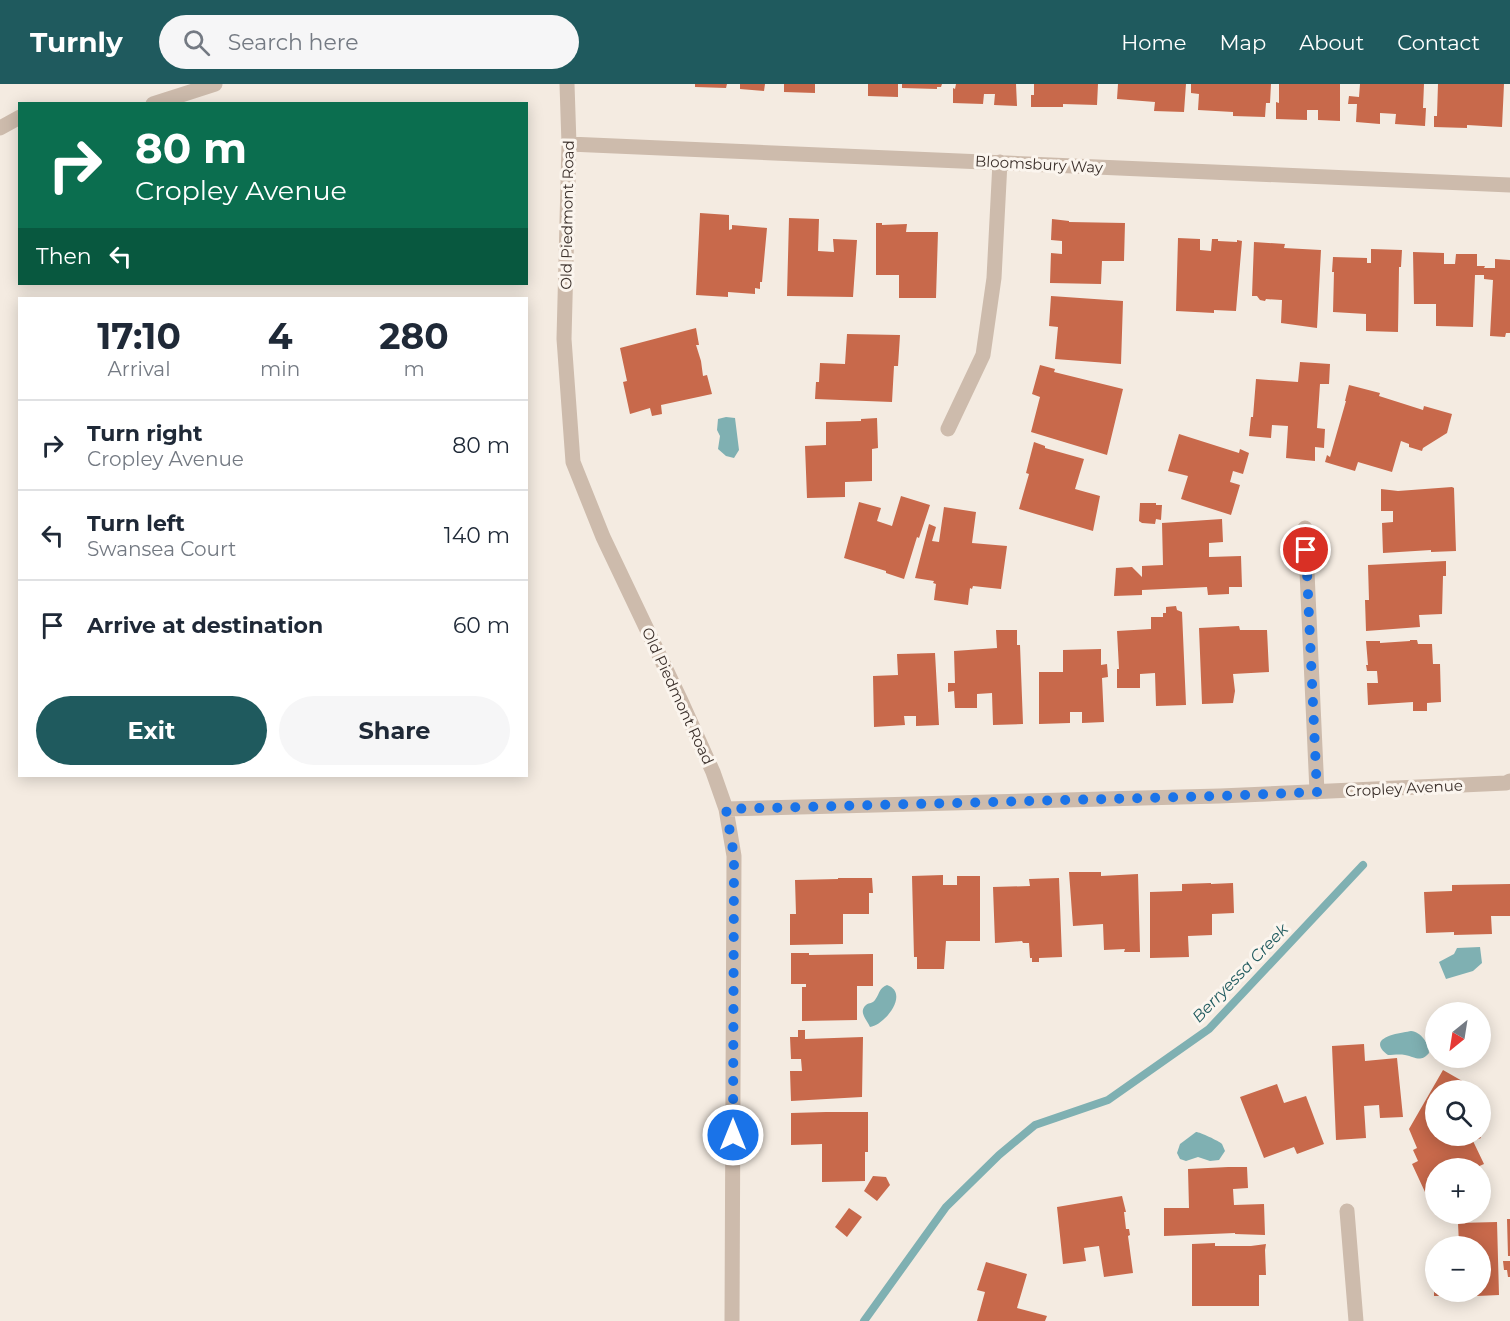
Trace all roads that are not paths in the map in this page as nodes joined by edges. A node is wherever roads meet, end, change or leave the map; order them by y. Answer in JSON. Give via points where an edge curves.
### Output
{"nodes":[{"id":1,"x":215,"y":84,"type":"edge"},
{"id":2,"x":567,"y":84,"type":"edge"},
{"id":3,"x":159,"y":102,"type":"edge"},
{"id":4,"x":18,"y":118,"type":"edge"},
{"id":5,"x":0,"y":128,"type":"edge"},
{"id":6,"x":569,"y":144,"type":"junction"},
{"id":7,"x":1000,"y":162,"type":"junction"},
{"id":8,"x":1510,"y":185,"type":"edge"},
{"id":9,"x":948,"y":429,"type":"dead end"},
{"id":10,"x":1305,"y":528,"type":"dead end"},
{"id":11,"x":1509,"y":783,"type":"edge"},
{"id":12,"x":1317,"y":792,"type":"junction"},
{"id":13,"x":726,"y":809,"type":"junction"},
{"id":14,"x":1347,"y":1211,"type":"dead end"},
{"id":15,"x":732,"y":1321,"type":"edge"},
{"id":16,"x":1356,"y":1321,"type":"edge"}],
"edges":[{"from":1,"to":3,"type":"street"},
{"from":2,"to":6,"type":"street","name":"Old Piedmont Road"},
{"from":4,"to":5,"type":"street"},
{"from":6,"to":7,"type":"street","name":"Bloomsbury Way"},
{"from":6,"to":13,"type":"street","name":"Old Piedmont Road","via":[[564,339],[573,462],[603,537],[713,772]]},
{"from":7,"to":8,"type":"street","name":"Bloomsbury Way"},
{"from":7,"to":9,"type":"street","via":[[994,278],[983,355]]},
{"from":10,"to":12,"type":"street"},
{"from":11,"to":12,"type":"street","name":"Cropley Avenue"},
{"from":12,"to":13,"type":"street","name":"Cropley Avenue"},
{"from":13,"to":15,"type":"street","name":"Old Piedmont Road","via":[[734,856]]},
{"from":14,"to":16,"type":"street"}]}
